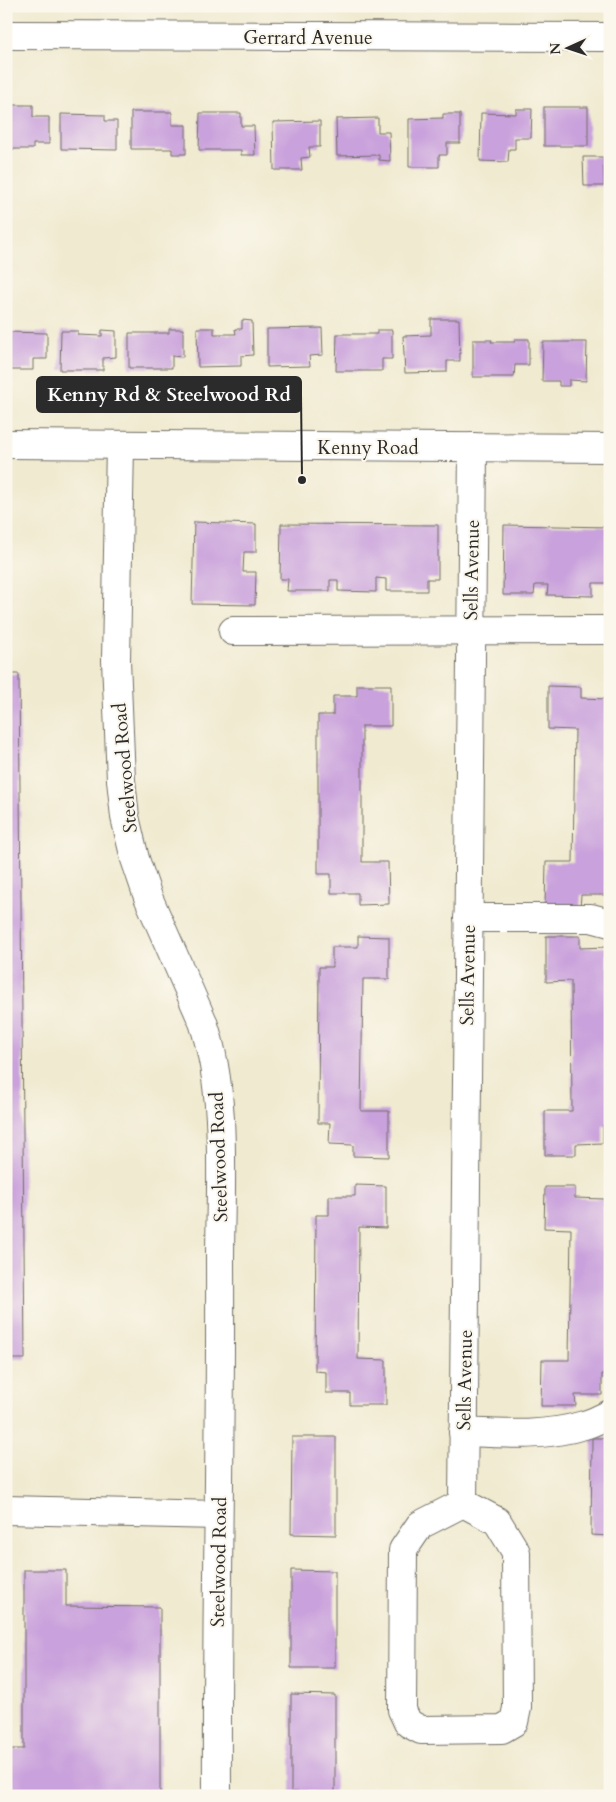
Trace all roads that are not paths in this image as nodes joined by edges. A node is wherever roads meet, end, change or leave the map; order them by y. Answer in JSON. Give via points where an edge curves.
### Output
{"nodes":[{"id":1,"x":6,"y":35,"type":"edge"},
{"id":2,"x":610,"y":37,"type":"edge"},
{"id":3,"x":6,"y":444,"type":"edge"},
{"id":4,"x":120,"y":445,"type":"junction"},
{"id":5,"x":473,"y":447,"type":"junction"},
{"id":6,"x":610,"y":448,"type":"edge"},
{"id":7,"x":610,"y":630,"type":"edge"},
{"id":8,"x":233,"y":631,"type":"dead end"},
{"id":9,"x":470,"y":632,"type":"junction"},
{"id":10,"x":468,"y":918,"type":"junction"},
{"id":11,"x":610,"y":924,"type":"edge"},
{"id":12,"x":610,"y":1414,"type":"edge"},
{"id":13,"x":463,"y":1432,"type":"junction"},
{"id":14,"x":462,"y":1502,"type":"junction"},
{"id":15,"x":6,"y":1510,"type":"edge"},
{"id":16,"x":218,"y":1515,"type":"junction"},
{"id":17,"x":217,"y":1796,"type":"edge"}],
"edges":[{"from":1,"to":2,"type":"street","name":"Gerrard Avenue"},
{"from":3,"to":4,"type":"street","name":"Kenny Road"},
{"from":4,"to":5,"type":"street","name":"Kenny Road"},
{"from":4,"to":16,"type":"street","name":"Steelwood Road","via":[[116,660],[125,817],[134,859],[148,897],[209,1039],[220,1105]]},
{"from":5,"to":6,"type":"street","name":"Kenny Road"},
{"from":5,"to":9,"type":"street","name":"Sells Avenue"},
{"from":7,"to":9,"type":"street"},
{"from":8,"to":9,"type":"street"},
{"from":9,"to":10,"type":"street","name":"Sells Avenue"},
{"from":10,"to":11,"type":"street","via":[[591,918]]},
{"from":10,"to":13,"type":"street","name":"Sells Avenue"},
{"from":12,"to":13,"type":"street","via":[[566,1430],[521,1434]]},
{"from":13,"to":14,"type":"street","name":"Sells Avenue"},
{"from":14,"to":14,"type":"street","via":[[420,1525],[403,1550],[402,1710],[408,1723],[421,1730],[502,1730],[514,1722],[517,1708],[516,1552],[496,1521]]},
{"from":15,"to":16,"type":"street"},
{"from":16,"to":17,"type":"street","name":"Steelwood Road"}]}
